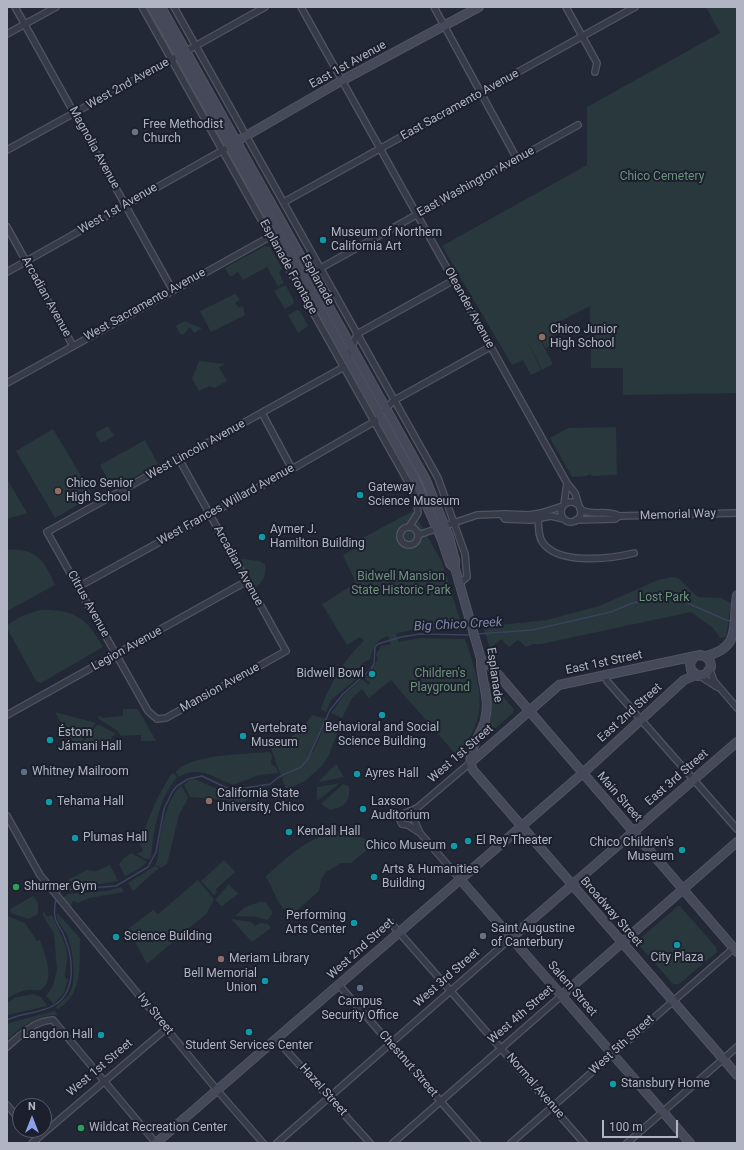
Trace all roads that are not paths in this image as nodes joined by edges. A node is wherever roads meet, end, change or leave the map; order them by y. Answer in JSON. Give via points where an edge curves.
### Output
{"nodes":[{"id":1,"x":15,"y":7,"type":"edge"},
{"id":2,"x":56,"y":7,"type":"edge"},
{"id":3,"x":142,"y":7,"type":"edge"},
{"id":4,"x":152,"y":7,"type":"edge"},
{"id":5,"x":161,"y":7,"type":"edge"},
{"id":6,"x":174,"y":7,"type":"edge"},
{"id":7,"x":265,"y":7,"type":"edge"},
{"id":8,"x":300,"y":7,"type":"edge"},
{"id":9,"x":434,"y":7,"type":"edge"},
{"id":10,"x":480,"y":7,"type":"edge"},
{"id":11,"x":566,"y":7,"type":"edge"},
{"id":12,"x":635,"y":7,"type":"edge"},
{"id":13,"x":24,"y":24,"type":"junction"},
{"id":14,"x":444,"y":27,"type":"junction"},
{"id":15,"x":7,"y":34,"type":"edge"},
{"id":16,"x":583,"y":37,"type":"junction"},
{"id":17,"x":196,"y":46,"type":"junction"},
{"id":18,"x":182,"y":53,"type":"junction"},
{"id":19,"x":171,"y":60,"type":"junction"},
{"id":20,"x":595,"y":72,"type":"dead end"},
{"id":21,"x":341,"y":81,"type":"junction"},
{"id":22,"x":480,"y":93,"type":"junction"},
{"id":23,"x":75,"y":113,"type":"junction"},
{"id":24,"x":578,"y":125,"type":"dead end"},
{"id":25,"x":246,"y":135,"type":"junction"},
{"id":26,"x":236,"y":142,"type":"junction"},
{"id":27,"x":225,"y":148,"type":"junction"},
{"id":28,"x":7,"y":150,"type":"edge"},
{"id":29,"x":380,"y":150,"type":"junction"},
{"id":30,"x":517,"y":159,"type":"junction"},
{"id":31,"x":284,"y":202,"type":"junction"},
{"id":32,"x":126,"y":205,"type":"junction"},
{"id":33,"x":417,"y":215,"type":"junction"},
{"id":34,"x":7,"y":227,"type":"edge"},
{"id":35,"x":277,"y":232,"type":"junction"},
{"id":36,"x":26,"y":261,"type":"junction"},
{"id":37,"x":321,"y":269,"type":"junction"},
{"id":38,"x":7,"y":272,"type":"edge"},
{"id":39,"x":310,"y":274,"type":"junction"},
{"id":40,"x":454,"y":280,"type":"junction"},
{"id":41,"x":172,"y":289,"type":"junction"},
{"id":42,"x":357,"y":334,"type":"junction"},
{"id":43,"x":73,"y":346,"type":"junction"},
{"id":44,"x":352,"y":346,"type":"junction"},
{"id":45,"x":490,"y":347,"type":"junction"},
{"id":46,"x":347,"y":358,"type":"junction"},
{"id":47,"x":344,"y":367,"type":"junction"},
{"id":48,"x":7,"y":383,"type":"edge"},
{"id":49,"x":394,"y":401,"type":"junction"},
{"id":50,"x":386,"y":409,"type":"junction"},
{"id":51,"x":262,"y":413,"type":"junction"},
{"id":52,"x":377,"y":419,"type":"junction"},
{"id":53,"x":179,"y":459,"type":"junction"},
{"id":54,"x":292,"y":469,"type":"junction"},
{"id":55,"x":567,"y":484,"type":"junction"},
{"id":56,"x":563,"y":505,"type":"junction"},
{"id":57,"x":579,"y":508,"type":"junction"},
{"id":58,"x":737,"y":513,"type":"edge"},
{"id":59,"x":209,"y":514,"type":"junction"},
{"id":60,"x":502,"y":515,"type":"junction"},
{"id":61,"x":619,"y":516,"type":"junction"},
{"id":62,"x":564,"y":519,"type":"junction"},
{"id":63,"x":538,"y":520,"type":"junction"},
{"id":64,"x":576,"y":520,"type":"junction"},
{"id":65,"x":455,"y":522,"type":"junction"},
{"id":66,"x":409,"y":527,"type":"junction"},
{"id":67,"x":441,"y":527,"type":"junction"},
{"id":68,"x":48,"y":532,"type":"joint"},
{"id":69,"x":418,"y":535,"type":"junction"},
{"id":70,"x":634,"y":553,"type":"dead end"},
{"id":71,"x":247,"y":582,"type":"junction"},
{"id":72,"x":459,"y":584,"type":"junction"},
{"id":73,"x":78,"y":587,"type":"junction"},
{"id":74,"x":737,"y":595,"type":"edge"},
{"id":75,"x":736,"y":630,"type":"edge"},
{"id":76,"x":286,"y":652,"type":"joint"},
{"id":77,"x":116,"y":655,"type":"junction"},
{"id":78,"x":706,"y":656,"type":"junction"},
{"id":79,"x":694,"y":657,"type":"junction"},
{"id":80,"x":481,"y":659,"type":"junction"},
{"id":81,"x":710,"y":667,"type":"junction"},
{"id":82,"x":604,"y":675,"type":"junction"},
{"id":83,"x":698,"y":675,"type":"junction"},
{"id":84,"x":720,"y":689,"type":"junction"},
{"id":85,"x":737,"y":708,"type":"edge"},
{"id":86,"x":528,"y":711,"type":"junction"},
{"id":87,"x":7,"y":715,"type":"edge"},
{"id":88,"x":153,"y":717,"type":"joint"},
{"id":89,"x":642,"y":720,"type":"junction"},
{"id":90,"x":737,"y":742,"type":"edge"},
{"id":91,"x":471,"y":762,"type":"junction"},
{"id":92,"x":582,"y":773,"type":"junction"},
{"id":93,"x":694,"y":780,"type":"junction"},
{"id":94,"x":409,"y":813,"type":"junction"},
{"id":95,"x":7,"y":816,"type":"edge"},
{"id":96,"x":411,"y":823,"type":"junction"},
{"id":97,"x":520,"y":825,"type":"junction"},
{"id":98,"x":737,"y":829,"type":"edge"},
{"id":99,"x":634,"y":833,"type":"junction"},
{"id":100,"x":737,"y":842,"type":"edge"},
{"id":101,"x":459,"y":878,"type":"junction"},
{"id":102,"x":572,"y":885,"type":"junction"},
{"id":103,"x":683,"y":890,"type":"junction"},
{"id":104,"x":390,"y":922,"type":"dead end"},
{"id":105,"x":398,"y":932,"type":"junction"},
{"id":106,"x":511,"y":938,"type":"junction"},
{"id":107,"x":622,"y":943,"type":"junction"},
{"id":108,"x":736,"y":949,"type":"edge"},
{"id":109,"x":339,"y":985,"type":"junction"},
{"id":110,"x":451,"y":991,"type":"junction"},
{"id":111,"x":561,"y":996,"type":"junction"},
{"id":112,"x":672,"y":1002,"type":"junction"},
{"id":113,"x":167,"y":1028,"type":"junction"},
{"id":114,"x":276,"y":1038,"type":"junction"},
{"id":115,"x":390,"y":1044,"type":"junction"},
{"id":116,"x":7,"y":1047,"type":"edge"},
{"id":117,"x":737,"y":1047,"type":"edge"},
{"id":118,"x":502,"y":1048,"type":"junction"},
{"id":119,"x":613,"y":1054,"type":"junction"},
{"id":120,"x":723,"y":1059,"type":"junction"},
{"id":121,"x":737,"y":1075,"type":"edge"},
{"id":122,"x":104,"y":1080,"type":"junction"},
{"id":123,"x":217,"y":1090,"type":"junction"},
{"id":124,"x":330,"y":1097,"type":"junction"},
{"id":125,"x":441,"y":1102,"type":"junction"},
{"id":126,"x":553,"y":1107,"type":"junction"},
{"id":127,"x":662,"y":1111,"type":"junction"},
{"id":128,"x":34,"y":1141,"type":"edge"},
{"id":129,"x":156,"y":1143,"type":"edge"},
{"id":130,"x":263,"y":1143,"type":"edge"},
{"id":131,"x":277,"y":1143,"type":"edge"},
{"id":132,"x":370,"y":1143,"type":"edge"},
{"id":133,"x":393,"y":1143,"type":"edge"},
{"id":134,"x":477,"y":1143,"type":"edge"},
{"id":135,"x":511,"y":1143,"type":"edge"},
{"id":136,"x":584,"y":1143,"type":"edge"},
{"id":137,"x":627,"y":1143,"type":"edge"},
{"id":138,"x":690,"y":1143,"type":"edge"}],
"edges":[{"from":1,"to":13,"type":"street","name":"Magnolia Avenue"},
{"from":2,"to":13,"type":"street"},
{"from":3,"to":19,"type":"street"},
{"from":4,"to":18,"type":"street","name":"Esplanade"},
{"from":5,"to":18,"type":"street","name":"Esplanade"},
{"from":6,"to":17,"type":"street"},
{"from":7,"to":17,"type":"street","name":"West 2nd Avenue"},
{"from":8,"to":21,"type":"street","name":"Oleander Avenue"},
{"from":9,"to":14,"type":"street"},
{"from":10,"to":14,"type":"street","name":"East 1st Avenue"},
{"from":11,"to":16,"type":"street"},
{"from":12,"to":16,"type":"street","name":"East Sacramento Avenue"},
{"from":13,"to":15,"type":"street"},
{"from":13,"to":23,"type":"street","name":"Magnolia Avenue"},
{"from":14,"to":21,"type":"street","name":"East 1st Avenue"},
{"from":14,"to":22,"type":"street"},
{"from":16,"to":20,"type":"street","via":[[597,63]]},
{"from":16,"to":22,"type":"street","name":"East Sacramento Avenue"},
{"from":17,"to":18,"type":"street","name":"West 2nd Avenue"},
{"from":17,"to":25,"type":"street"},
{"from":18,"to":19,"type":"street","name":"West 2nd Avenue"},
{"from":18,"to":26,"type":"street","name":"Esplanade"},
{"from":18,"to":27,"type":"street","name":"Esplanade"},
{"from":19,"to":23,"type":"street","name":"West 2nd Avenue"},
{"from":19,"to":27,"type":"street"},
{"from":21,"to":25,"type":"street","name":"East 1st Avenue"},
{"from":21,"to":29,"type":"street","name":"Oleander Avenue"},
{"from":22,"to":29,"type":"street","name":"East Sacramento Avenue"},
{"from":22,"to":30,"type":"street"},
{"from":23,"to":28,"type":"street","name":"West 2nd Avenue"},
{"from":23,"to":32,"type":"street","name":"Magnolia Avenue"},
{"from":24,"to":30,"type":"street","name":"East Washington Avenue"},
{"from":25,"to":26,"type":"street","name":"East 1st Avenue"},
{"from":25,"to":31,"type":"street"},
{"from":26,"to":27,"type":"street","name":"East 1st Avenue"},
{"from":26,"to":35,"type":"street","name":"Esplanade"},
{"from":27,"to":32,"type":"street","name":"West 1st Avenue"},
{"from":27,"to":35,"type":"street","name":"Esplanade"},
{"from":29,"to":31,"type":"street","name":"East Sacramento Avenue"},
{"from":29,"to":33,"type":"street","name":"Oleander Avenue"},
{"from":30,"to":33,"type":"street","name":"East Washington Avenue"},
{"from":31,"to":37,"type":"street"},
{"from":32,"to":36,"type":"street","name":"West 1st Avenue"},
{"from":32,"to":41,"type":"street","name":"Magnolia Avenue"},
{"from":33,"to":37,"type":"street","name":"East Washington Avenue"},
{"from":33,"to":40,"type":"street","name":"Oleander Avenue"},
{"from":34,"to":36,"type":"street","name":"Arcadian Avenue"},
{"from":35,"to":39,"type":"street","name":"Esplanade"},
{"from":35,"to":41,"type":"street","name":"West Sacramento Avenue"},
{"from":35,"to":46,"type":"street","name":"Esplanade"},
{"from":35,"to":47,"type":"street","name":"Esplanade Frontage"},
{"from":36,"to":38,"type":"street","name":"West 1st Avenue"},
{"from":36,"to":43,"type":"street","name":"Arcadian Avenue"},
{"from":37,"to":39,"type":"street","name":"East Washington Avenue"},
{"from":37,"to":42,"type":"street"},
{"from":39,"to":44,"type":"street","name":"Esplanade"},
{"from":40,"to":42,"type":"street"},
{"from":40,"to":45,"type":"street","name":"Oleander Avenue"},
{"from":41,"to":43,"type":"street","name":"West Sacramento Avenue"},
{"from":42,"to":44,"type":"street"},
{"from":42,"to":49,"type":"street"},
{"from":43,"to":48,"type":"street","name":"West Sacramento Avenue"},
{"from":44,"to":46,"type":"street"},
{"from":44,"to":50,"type":"street","name":"Esplanade"},
{"from":45,"to":49,"type":"street","name":"West Frances Willard Avenue"},
{"from":45,"to":55,"type":"street","name":"Oleander Avenue"},
{"from":46,"to":47,"type":"street"},
{"from":46,"to":52,"type":"street","name":"Esplanade"},
{"from":47,"to":51,"type":"street","name":"West Lincoln Avenue"},
{"from":47,"to":52,"type":"street","name":"Esplanade Frontage"},
{"from":49,"to":50,"type":"street","name":"West Frances Willard Avenue"},
{"from":49,"to":65,"type":"street","via":[[438,478]]},
{"from":50,"to":52,"type":"street","name":"West Frances Willard Avenue"},
{"from":50,"to":67,"type":"street","name":"Esplanade","via":[[426,480]]},
{"from":51,"to":53,"type":"street","name":"West Lincoln Avenue"},
{"from":51,"to":54,"type":"street"},
{"from":52,"to":54,"type":"street","name":"West Frances Willard Avenue"},
{"from":52,"to":66,"type":"street","name":"Esplanade Frontage","via":[[417,499],[418,513]]},
{"from":52,"to":67,"type":"street","name":"Esplanade","via":[[413,475]]},
{"from":53,"to":59,"type":"street","name":"Arcadian Avenue"},
{"from":53,"to":68,"type":"street","name":"West Lincoln Avenue"},
{"from":54,"to":59,"type":"street","name":"West Frances Willard Avenue"},
{"from":55,"to":56,"type":"street"},
{"from":55,"to":57,"type":"street","name":"Oleander Avenue","via":[[575,493]]},
{"from":56,"to":57,"type":"street","via":[[573,502]]},
{"from":56,"to":60,"type":"street","via":[[541,513]]},
{"from":56,"to":62,"type":"street","via":[[561,511]]},
{"from":57,"to":61,"type":"street","name":"Memorial Way","via":[[589,514]]},
{"from":57,"to":64,"type":"street","via":[[580,514]]},
{"from":58,"to":61,"type":"street","name":"Memorial Way"},
{"from":59,"to":71,"type":"street","name":"Arcadian Avenue"},
{"from":59,"to":73,"type":"street","name":"West Frances Willard Avenue"},
{"from":60,"to":63,"type":"street","via":[[505,518]]},
{"from":60,"to":65,"type":"street","via":[[477,516]]},
{"from":61,"to":64,"type":"street","name":"Memorial Way","via":[[615,519]]},
{"from":62,"to":63,"type":"street","via":[[551,516]]},
{"from":62,"to":64,"type":"street"},
{"from":63,"to":70,"type":"street","via":[[542,543],[560,555],[577,558],[620,557]]},
{"from":65,"to":67,"type":"street"},
{"from":65,"to":72,"type":"street","via":[[465,554],[467,573],[466,580]]},
{"from":66,"to":69,"type":"street","via":[[416,530]]},
{"from":66,"to":69,"type":"street","via":[[401,532],[400,538],[403,543],[414,543]]},
{"from":67,"to":69,"type":"street"},
{"from":67,"to":72,"type":"street","name":"Esplanade","via":[[450,564],[455,568]]},
{"from":68,"to":73,"type":"street","name":"Citrus Avenue"},
{"from":71,"to":76,"type":"street","name":"Arcadian Avenue"},
{"from":71,"to":77,"type":"street","name":"Legion Avenue"},
{"from":72,"to":80,"type":"street","name":"Esplanade"},
{"from":73,"to":77,"type":"street","name":"Citrus Avenue"},
{"from":74,"to":75,"type":"street"},
{"from":75,"to":78,"type":"street","via":[[726,648],[719,653]]},
{"from":75,"to":81,"type":"street","via":[[733,646]]},
{"from":76,"to":88,"type":"street","name":"Mansion Avenue","via":[[166,718]]},
{"from":77,"to":87,"type":"street","name":"Legion Avenue"},
{"from":77,"to":88,"type":"street","name":"Citrus Avenue"},
{"from":78,"to":79,"type":"street"},
{"from":78,"to":81,"type":"street"},
{"from":79,"to":82,"type":"street","name":"East 1st Street"},
{"from":79,"to":83,"type":"street","via":[[690,667]]},
{"from":80,"to":86,"type":"street","name":"Main Street","via":[[489,664]]},
{"from":80,"to":91,"type":"street","name":"Esplanade","via":[[487,710],[485,721],[471,752]]},
{"from":81,"to":83,"type":"street","via":[[706,674]]},
{"from":81,"to":84,"type":"street","via":[[714,681]]},
{"from":82,"to":86,"type":"street","name":"East 1st Street","via":[[558,685]]},
{"from":82,"to":89,"type":"street"},
{"from":83,"to":84,"type":"street"},
{"from":83,"to":89,"type":"street","name":"East 2nd Street","via":[[684,680]]},
{"from":84,"to":85,"type":"street"},
{"from":86,"to":91,"type":"street","name":"West 1st Street"},
{"from":86,"to":92,"type":"street","name":"Main Street"},
{"from":89,"to":92,"type":"street","name":"East 2nd Street"},
{"from":89,"to":93,"type":"street"},
{"from":90,"to":93,"type":"street","name":"East 3rd Street"},
{"from":91,"to":94,"type":"street","name":"West 1st Street"},
{"from":91,"to":97,"type":"street","name":"Broadway Street","via":[[473,770]]},
{"from":92,"to":97,"type":"street","name":"West 2nd Street"},
{"from":92,"to":99,"type":"street","name":"Main Street"},
{"from":93,"to":98,"type":"street"},
{"from":93,"to":99,"type":"street","name":"East 3rd Street"},
{"from":94,"to":96,"type":"street","via":[[413,817]]},
{"from":94,"to":96,"type":"street","via":[[400,818],[402,824]]},
{"from":95,"to":113,"type":"street","name":"Ivy Street","via":[[48,886]]},
{"from":96,"to":101,"type":"street","name":"Salem Street"},
{"from":97,"to":101,"type":"street","name":"West 2nd Street"},
{"from":97,"to":102,"type":"street","name":"Broadway Street"},
{"from":99,"to":102,"type":"street","name":"West 3rd Street"},
{"from":99,"to":103,"type":"street","name":"Main Street"},
{"from":100,"to":103,"type":"street","name":"West 4th Street"},
{"from":101,"to":105,"type":"street","name":"West 2nd Street"},
{"from":101,"to":106,"type":"street","name":"Salem Street"},
{"from":102,"to":106,"type":"street","name":"West 3rd Street"},
{"from":102,"to":107,"type":"street","name":"Broadway Street"},
{"from":103,"to":107,"type":"street","name":"West 4th Street"},
{"from":103,"to":108,"type":"street","name":"Main Street"},
{"from":104,"to":105,"type":"street","name":"Normal Avenue"},
{"from":105,"to":109,"type":"street","name":"West 2nd Street"},
{"from":105,"to":110,"type":"street","name":"Normal Avenue"},
{"from":106,"to":110,"type":"street","name":"West 3rd Street"},
{"from":106,"to":111,"type":"street","name":"Salem Street"},
{"from":107,"to":111,"type":"street","name":"West 4th Street"},
{"from":107,"to":112,"type":"street","name":"Broadway Street"},
{"from":108,"to":112,"type":"street","name":"West 5th Street"},
{"from":109,"to":114,"type":"street","name":"West 2nd Street"},
{"from":109,"to":115,"type":"street","name":"Chestnut Street"},
{"from":110,"to":115,"type":"street","name":"West 3rd Street"},
{"from":110,"to":118,"type":"street","name":"Normal Avenue"},
{"from":111,"to":118,"type":"street","name":"West 4th Street"},
{"from":111,"to":119,"type":"street","name":"Salem Street"},
{"from":112,"to":119,"type":"street","name":"West 5th Street"},
{"from":112,"to":120,"type":"street","name":"Broadway Street"},
{"from":113,"to":122,"type":"street","name":"West 1st Street"},
{"from":113,"to":123,"type":"street","name":"Ivy Street"},
{"from":114,"to":123,"type":"street","name":"West 2nd Street"},
{"from":114,"to":124,"type":"street","name":"Hazel Street"},
{"from":115,"to":124,"type":"street","name":"West 3rd Street"},
{"from":115,"to":125,"type":"street","name":"Chestnut Street"},
{"from":116,"to":122,"type":"street","via":[[28,1028],[45,1020],[53,1020]]},
{"from":117,"to":120,"type":"street"},
{"from":118,"to":125,"type":"street","name":"West 4th Street"},
{"from":118,"to":126,"type":"street","name":"Normal Avenue"},
{"from":119,"to":126,"type":"street","name":"West 5th Street"},
{"from":119,"to":127,"type":"street","name":"Salem Street"},
{"from":120,"to":121,"type":"street","name":"Broadway Street"},
{"from":120,"to":127,"type":"street"},
{"from":122,"to":128,"type":"street","name":"West 1st Street"},
{"from":122,"to":129,"type":"street"},
{"from":123,"to":129,"type":"street","name":"West 2nd Street"},
{"from":123,"to":130,"type":"street","name":"Ivy Street"},
{"from":124,"to":131,"type":"street","name":"West 3rd Street"},
{"from":124,"to":132,"type":"street","name":"Hazel Street"},
{"from":125,"to":133,"type":"street","name":"West 4th Street"},
{"from":125,"to":134,"type":"street","name":"Chestnut Street"},
{"from":126,"to":135,"type":"street","name":"West 5th Street"},
{"from":126,"to":136,"type":"street","name":"Normal Avenue"},
{"from":127,"to":137,"type":"street"},
{"from":127,"to":138,"type":"street","name":"Salem Street"}]}
